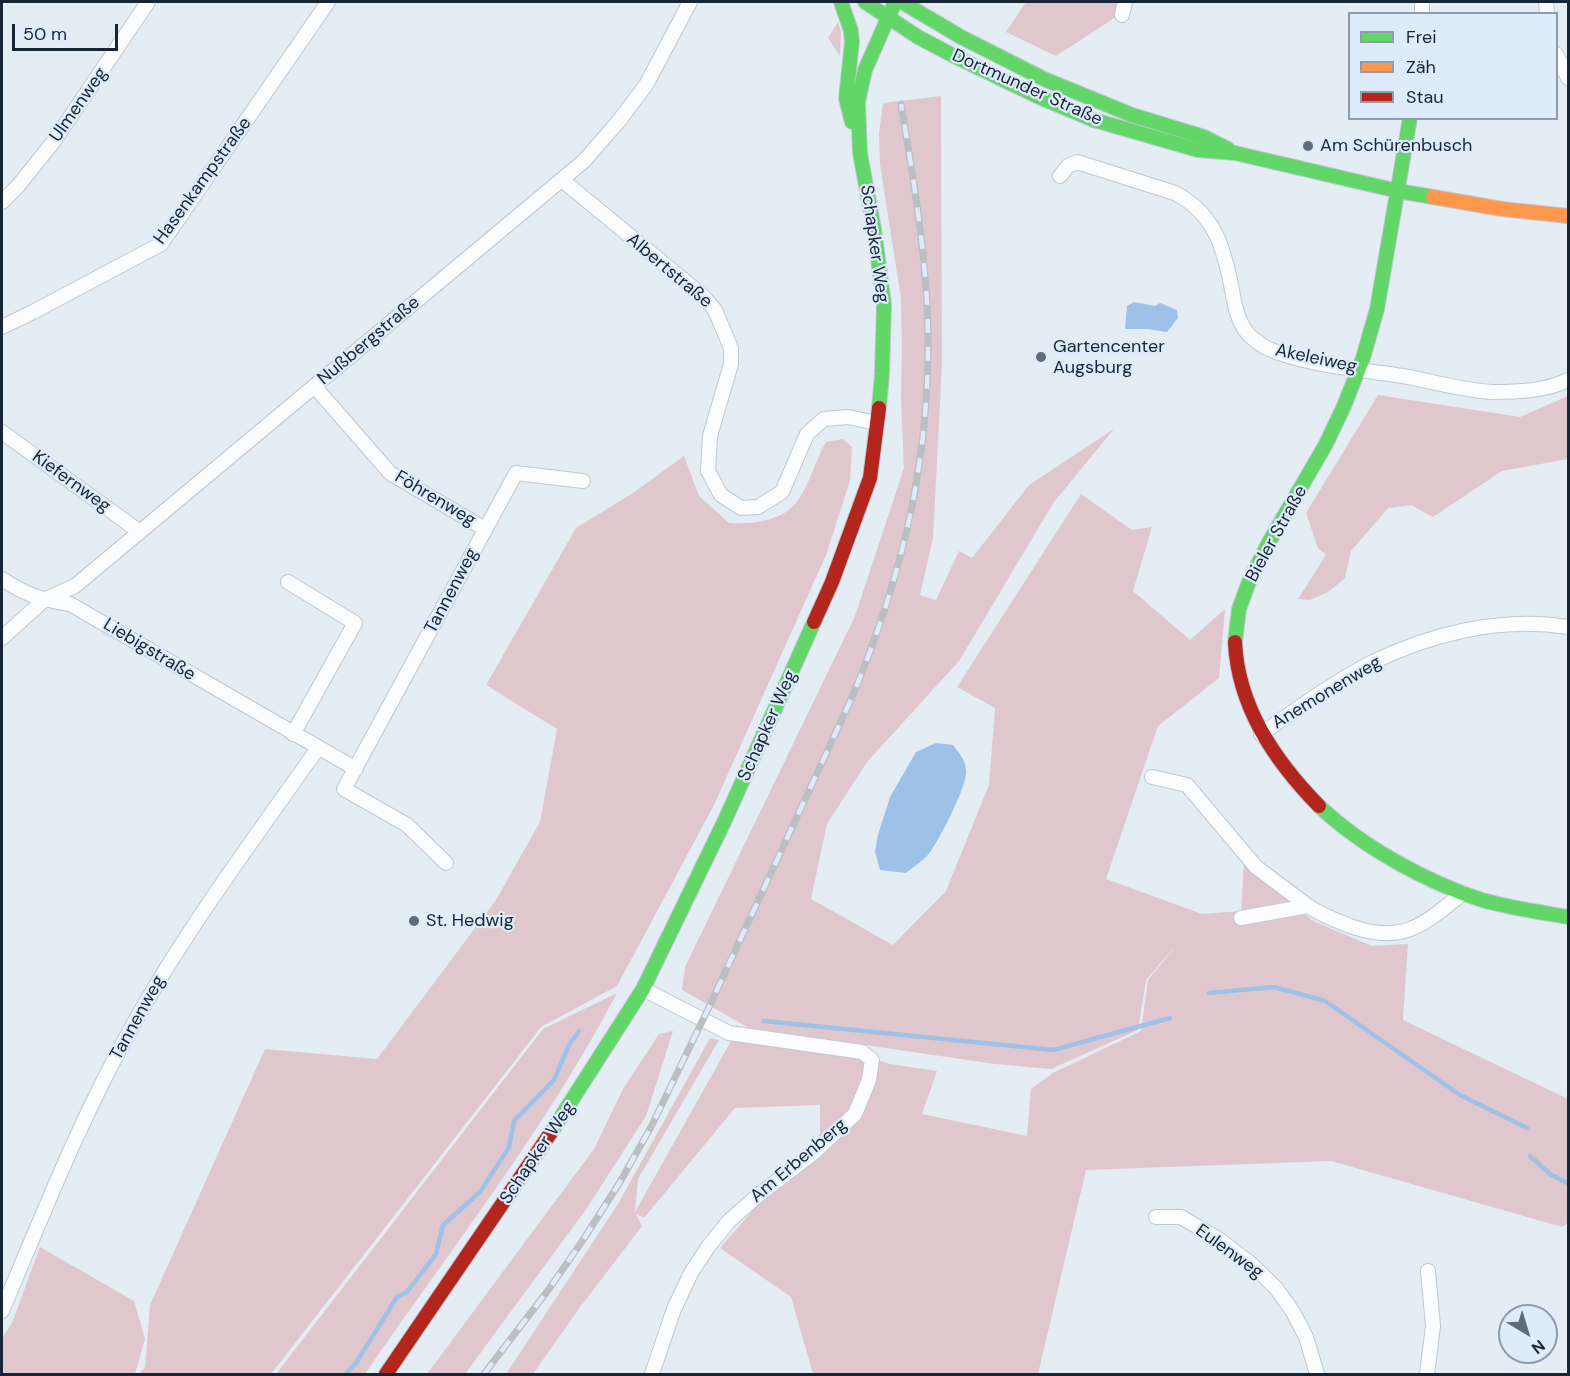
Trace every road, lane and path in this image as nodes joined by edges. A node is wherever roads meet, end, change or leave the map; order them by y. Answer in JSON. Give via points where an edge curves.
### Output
{"nodes":[{"id":1,"x":148,"y":2,"type":"edge"},
{"id":2,"x":328,"y":2,"type":"edge"},
{"id":3,"x":690,"y":2,"type":"edge"},
{"id":4,"x":842,"y":2,"type":"edge"},
{"id":5,"x":865,"y":2,"type":"edge"},
{"id":6,"x":895,"y":2,"type":"edge"},
{"id":7,"x":902,"y":2,"type":"edge"},
{"id":8,"x":888,"y":18,"type":"junction"},
{"id":9,"x":1558,"y":56,"type":"edge"},
{"id":10,"x":1569,"y":78,"type":"edge"},
{"id":11,"x":1410,"y":120,"type":"edge"},
{"id":12,"x":860,"y":153,"type":"junction"},
{"id":13,"x":1235,"y":153,"type":"junction"},
{"id":14,"x":1060,"y":176,"type":"dead end"},
{"id":15,"x":562,"y":180,"type":"junction"},
{"id":16,"x":1398,"y":191,"type":"junction"},
{"id":17,"x":2,"y":202,"type":"edge"},
{"id":18,"x":1569,"y":216,"type":"edge"},
{"id":19,"x":2,"y":327,"type":"edge"},
{"id":20,"x":1359,"y":369,"type":"junction"},
{"id":21,"x":1569,"y":380,"type":"edge"},
{"id":22,"x":315,"y":387,"type":"junction"},
{"id":23,"x":877,"y":423,"type":"junction"},
{"id":24,"x":2,"y":432,"type":"edge"},
{"id":25,"x":583,"y":481,"type":"dead end"},
{"id":26,"x":485,"y":529,"type":"junction"},
{"id":27,"x":140,"y":532,"type":"junction"},
{"id":28,"x":2,"y":579,"type":"edge"},
{"id":29,"x":288,"y":582,"type":"dead end"},
{"id":30,"x":44,"y":600,"type":"junction"},
{"id":31,"x":1569,"y":627,"type":"edge"},
{"id":32,"x":2,"y":638,"type":"edge"},
{"id":33,"x":293,"y":734,"type":"junction"},
{"id":34,"x":1261,"y":734,"type":"junction"},
{"id":35,"x":318,"y":748,"type":"junction"},
{"id":36,"x":356,"y":769,"type":"junction"},
{"id":37,"x":1152,"y":777,"type":"dead end"},
{"id":38,"x":446,"y":863,"type":"dead end"},
{"id":39,"x":1463,"y":893,"type":"junction"},
{"id":40,"x":1308,"y":906,"type":"junction"},
{"id":41,"x":1569,"y":917,"type":"edge"},
{"id":42,"x":1241,"y":918,"type":"dead end"},
{"id":43,"x":643,"y":989,"type":"junction"},
{"id":44,"x":1156,"y":1217,"type":"dead end"},
{"id":45,"x":1428,"y":1271,"type":"dead end"},
{"id":46,"x":2,"y":1311,"type":"edge"},
{"id":47,"x":386,"y":1374,"type":"edge"},
{"id":48,"x":652,"y":1374,"type":"edge"},
{"id":49,"x":1317,"y":1374,"type":"edge"},
{"id":50,"x":1427,"y":1374,"type":"edge"}],
"edges":[{"from":1,"to":17,"type":"street","name":"Ulmenweg","via":[[54,141]]},
{"from":2,"to":19,"type":"street","name":"Hasenkampstraße","via":[[161,244]]},
{"from":3,"to":15,"type":"street","name":"Nußbergstraße","via":[[634,103],[584,161]]},
{"from":4,"to":12,"type":"street","via":[[852,42],[846,98]]},
{"from":5,"to":8,"type":"street","name":"Dortmunder Straße"},
{"from":6,"to":8,"type":"street","name":"Schapker Weg"},
{"from":7,"to":13,"type":"street","name":"Dortmunder Straße","via":[[961,37],[1054,83],[1132,116],[1204,137]]},
{"from":8,"to":12,"type":"street","name":"Schapker Weg","via":[[865,70],[858,102]]},
{"from":8,"to":13,"type":"street","name":"Dortmunder Straße","via":[[951,55],[1094,120],[1198,150]]},
{"from":9,"to":10,"type":"street"},
{"from":11,"to":16,"type":"street"},
{"from":12,"to":23,"type":"street","name":"Schapker Weg","via":[[884,304]]},
{"from":13,"to":16,"type":"street","name":"Dortmunder Straße"},
{"from":14,"to":20,"type":"street","name":"Akeleiweg","via":[[1077,162],[1189,200],[1213,227],[1222,247],[1236,312],[1249,335],[1268,349],[1307,361]]},
{"from":15,"to":22,"type":"street","name":"Nußbergstraße"},
{"from":15,"to":23,"type":"street","name":"Albertstraße","via":[[716,310],[731,348],[731,364],[710,436],[708,471],[721,495],[741,508],[758,507],[782,492],[807,434],[824,419],[848,417]]},
{"from":16,"to":18,"type":"street","name":"Dortmunder Straße"},
{"from":16,"to":20,"type":"street","name":"Bieler Straße","via":[[1374,320]]},
{"from":20,"to":21,"type":"street","name":"Akeleiweg","via":[[1489,392],[1522,392]]},
{"from":20,"to":34,"type":"street","name":"Bieler Straße","via":[[1323,453],[1253,570],[1243,597],[1236,626],[1237,665]]},
{"from":22,"to":26,"type":"street","name":"Föhrenweg","via":[[390,473]]},
{"from":22,"to":27,"type":"street","name":"Nußbergstraße"},
{"from":23,"to":43,"type":"street","name":"Schapker Weg","via":[[870,478],[832,582],[726,820]]},
{"from":24,"to":27,"type":"street","name":"Kiefernweg"},
{"from":25,"to":26,"type":"street","name":"Tannenweg","via":[[516,473]]},
{"from":26,"to":36,"type":"street","name":"Tannenweg"},
{"from":27,"to":30,"type":"street","name":"Nußbergstraße","via":[[75,586]]},
{"from":28,"to":30,"type":"street","name":"Liebigstraße"},
{"from":29,"to":33,"type":"street","via":[[355,623]]},
{"from":30,"to":32,"type":"street","name":"Nußbergstraße"},
{"from":30,"to":33,"type":"street","name":"Liebigstraße","via":[[70,604]]},
{"from":31,"to":34,"type":"street","name":"Anemonenweg","via":[[1485,626],[1404,649],[1329,687]]},
{"from":33,"to":35,"type":"street","name":"Liebigstraße"},
{"from":34,"to":39,"type":"street","name":"Bieler Straße","via":[[1302,788],[1345,826],[1390,858]]},
{"from":35,"to":36,"type":"street","name":"Liebigstraße"},
{"from":35,"to":46,"type":"street","name":"Tannenweg","via":[[189,932],[132,1026],[74,1140]]},
{"from":36,"to":38,"type":"street","name":"Tannenweg","via":[[344,789],[407,825]]},
{"from":37,"to":40,"type":"street","via":[[1187,785],[1256,867]]},
{"from":39,"to":40,"type":"street","via":[[1436,915],[1396,934],[1364,931],[1324,917]]},
{"from":39,"to":41,"type":"street","name":"Bieler Straße"},
{"from":40,"to":42,"type":"street"},
{"from":43,"to":47,"type":"street","name":"Schapker Weg","via":[[571,1104]]},
{"from":43,"to":48,"type":"street","name":"Am Erbenberg","via":[[729,1033],[862,1052],[872,1060],[869,1080],[855,1114],[729,1221],[708,1247],[674,1309]]},
{"from":44,"to":49,"type":"street","name":"Eulenweg","via":[[1181,1218],[1220,1240],[1276,1288],[1306,1337]]},
{"from":45,"to":50,"type":"street","via":[[1433,1326]]}]}
